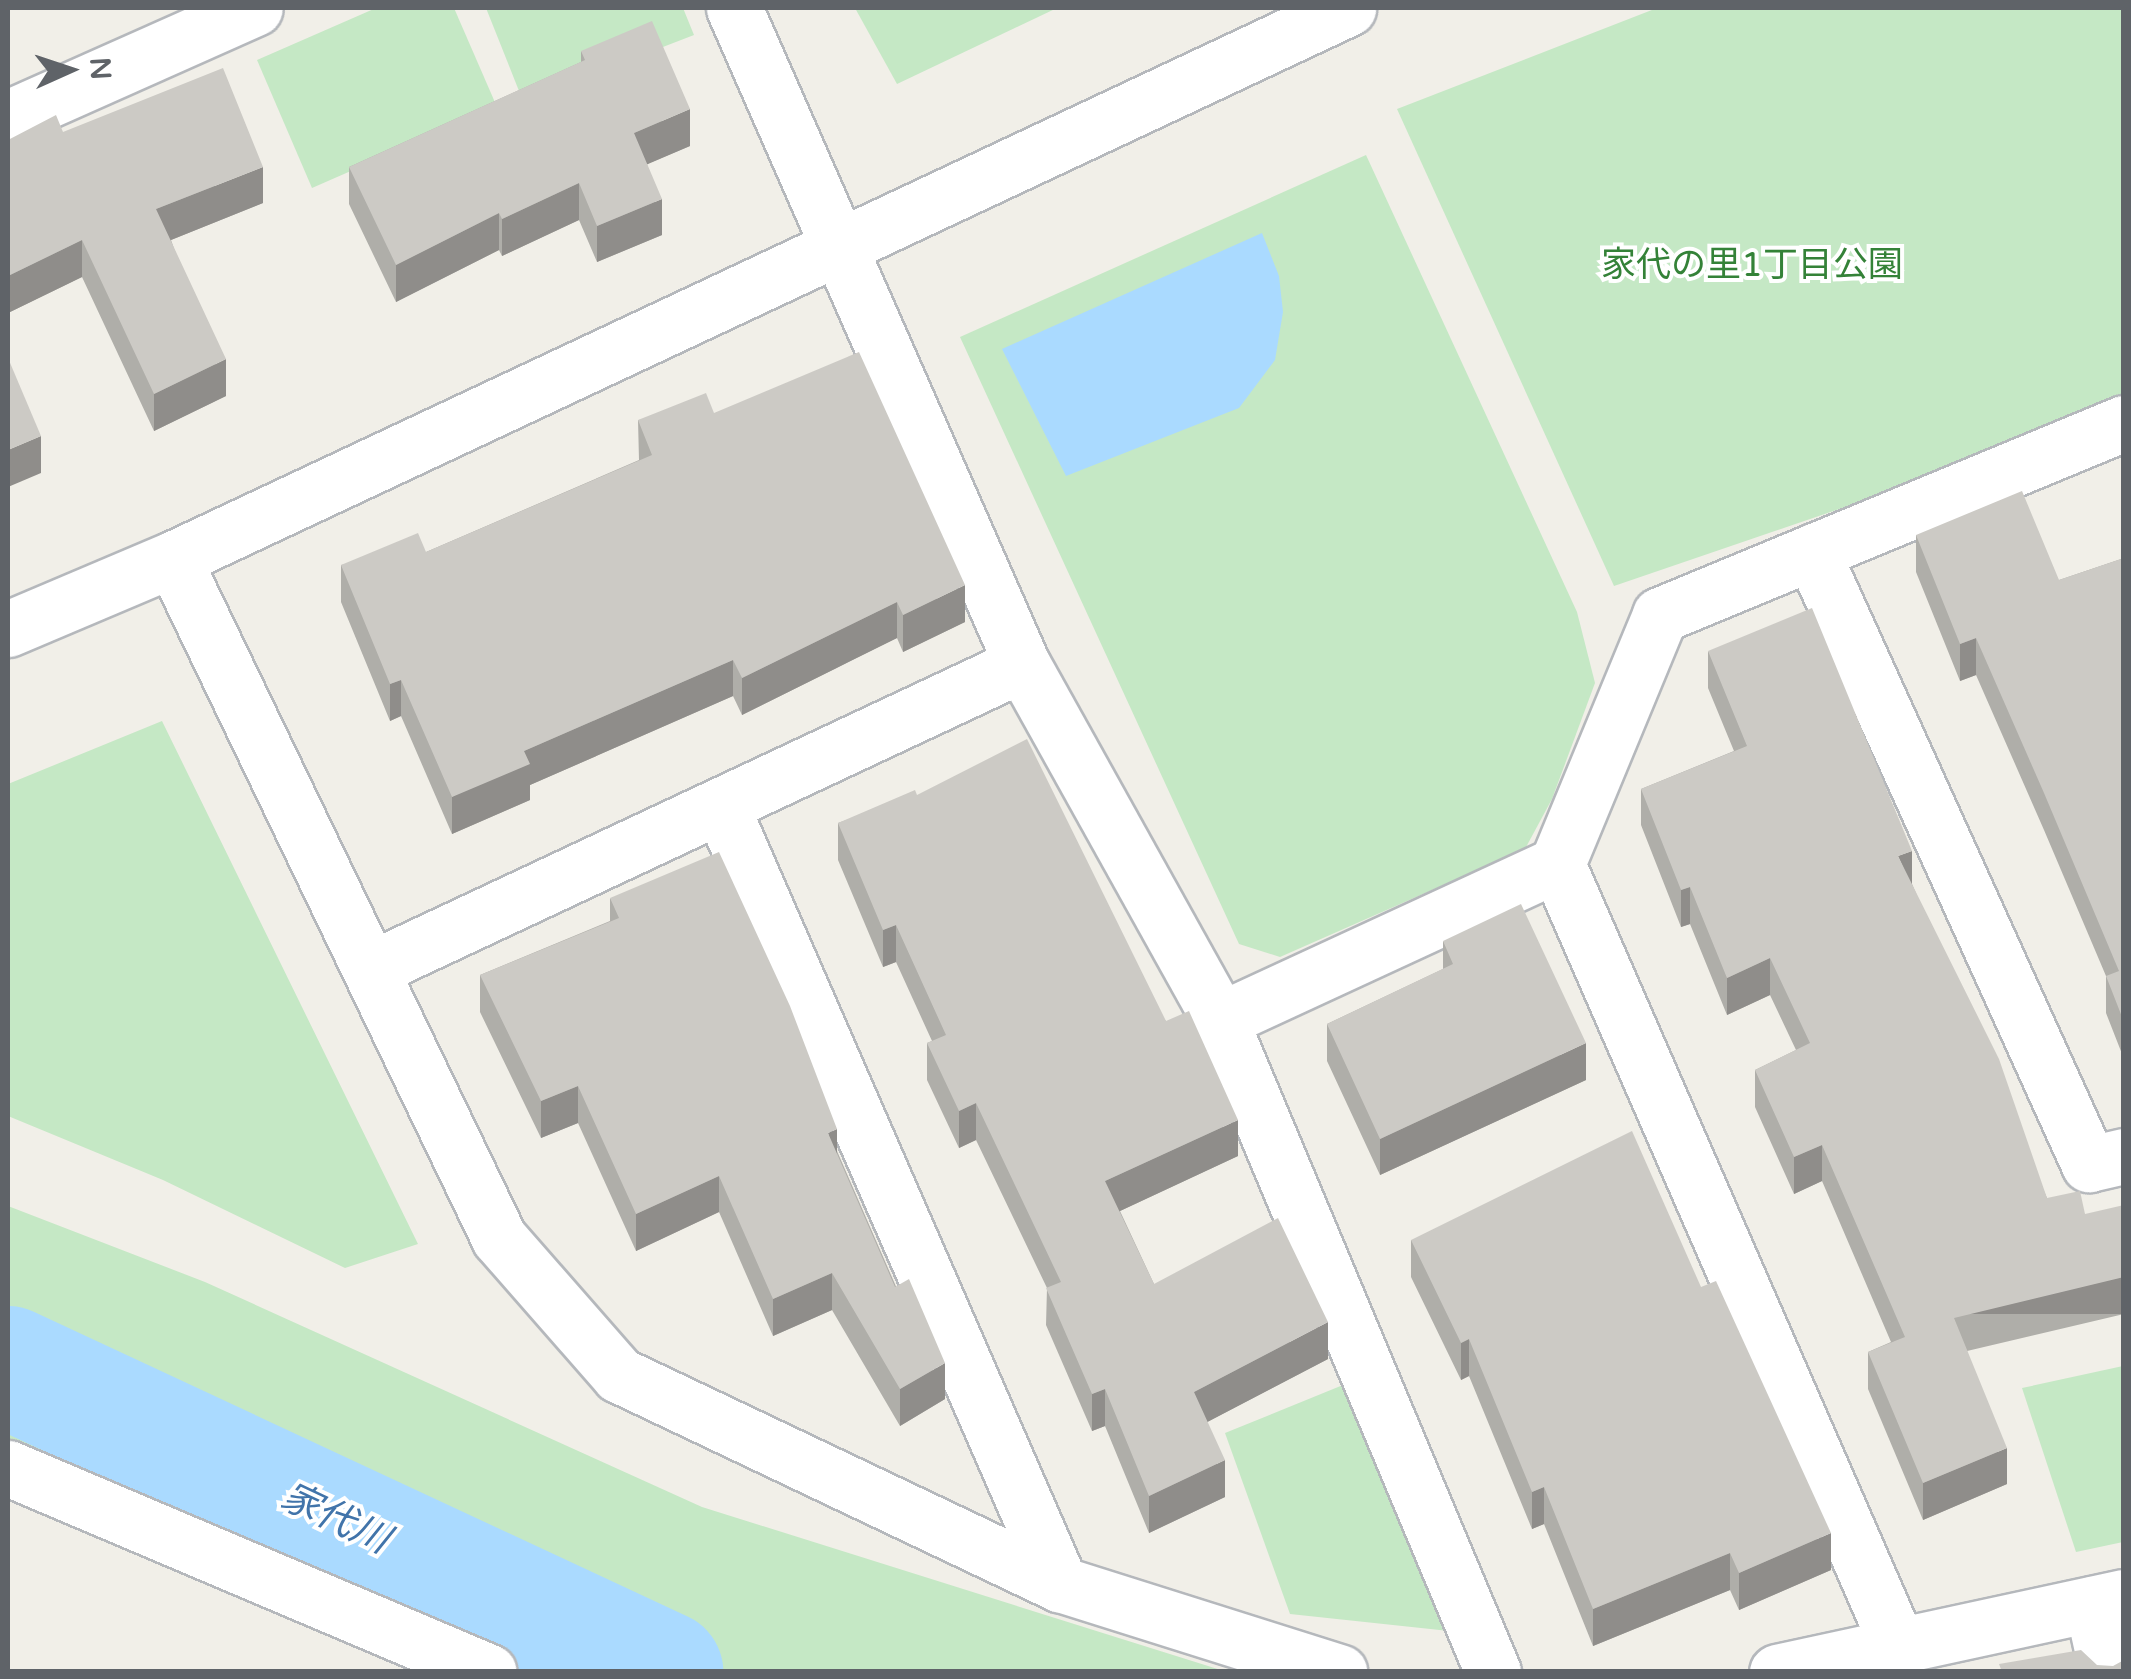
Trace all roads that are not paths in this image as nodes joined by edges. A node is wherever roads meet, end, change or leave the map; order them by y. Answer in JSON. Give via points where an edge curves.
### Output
{"nodes":[{"id":1,"x":255,"y":8,"type":"edge"},
{"id":2,"x":734,"y":8,"type":"edge"},
{"id":3,"x":1348,"y":8,"type":"edge"},
{"id":4,"x":8,"y":118,"type":"edge"},
{"id":5,"x":841,"y":245,"type":"junction"},
{"id":6,"x":2124,"y":423,"type":"edge"},
{"id":7,"x":1812,"y":552,"type":"junction"},
{"id":8,"x":173,"y":558,"type":"junction"},
{"id":9,"x":8,"y":629,"type":"edge"},
{"id":10,"x":1022,"y":664,"type":"junction"},
{"id":11,"x":722,"y":806,"type":"junction"},
{"id":12,"x":1557,"y":864,"type":"junction"},
{"id":13,"x":370,"y":969,"type":"junction"},
{"id":14,"x":1220,"y":1020,"type":"junction"},
{"id":15,"x":2124,"y":1156,"type":"edge"},
{"id":16,"x":8,"y":1468,"type":"edge"},
{"id":17,"x":1060,"y":1584,"type":"junction"},
{"id":18,"x":2108,"y":1600,"type":"edge"},
{"id":19,"x":1898,"y":1646,"type":"junction"},
{"id":20,"x":398,"y":1650,"type":"edge"},
{"id":21,"x":489,"y":1672,"type":"edge"},
{"id":22,"x":1339,"y":1672,"type":"edge"},
{"id":23,"x":1493,"y":1672,"type":"edge"},
{"id":24,"x":1778,"y":1672,"type":"edge"},
{"id":25,"x":2107,"y":1672,"type":"edge"}],
"edges":[{"from":1,"to":4,"type":"street"},
{"from":2,"to":5,"type":"street"},
{"from":3,"to":5,"type":"street"},
{"from":5,"to":8,"type":"street"},
{"from":5,"to":10,"type":"street"},
{"from":6,"to":7,"type":"street"},
{"from":7,"to":12,"type":"street","via":[[1660,615]]},
{"from":7,"to":15,"type":"street","via":[[2089,1164]]},
{"from":8,"to":9,"type":"street"},
{"from":8,"to":13,"type":"street"},
{"from":10,"to":11,"type":"street"},
{"from":10,"to":14,"type":"street"},
{"from":11,"to":13,"type":"street"},
{"from":11,"to":17,"type":"street"},
{"from":12,"to":14,"type":"street"},
{"from":12,"to":19,"type":"street"},
{"from":13,"to":17,"type":"street","via":[[499,1238],[618,1375]]},
{"from":14,"to":23,"type":"street"},
{"from":16,"to":20,"type":"street"},
{"from":17,"to":22,"type":"street"},
{"from":18,"to":19,"type":"street"},
{"from":18,"to":25,"type":"street"},
{"from":19,"to":24,"type":"street"},
{"from":20,"to":21,"type":"street"}]}
